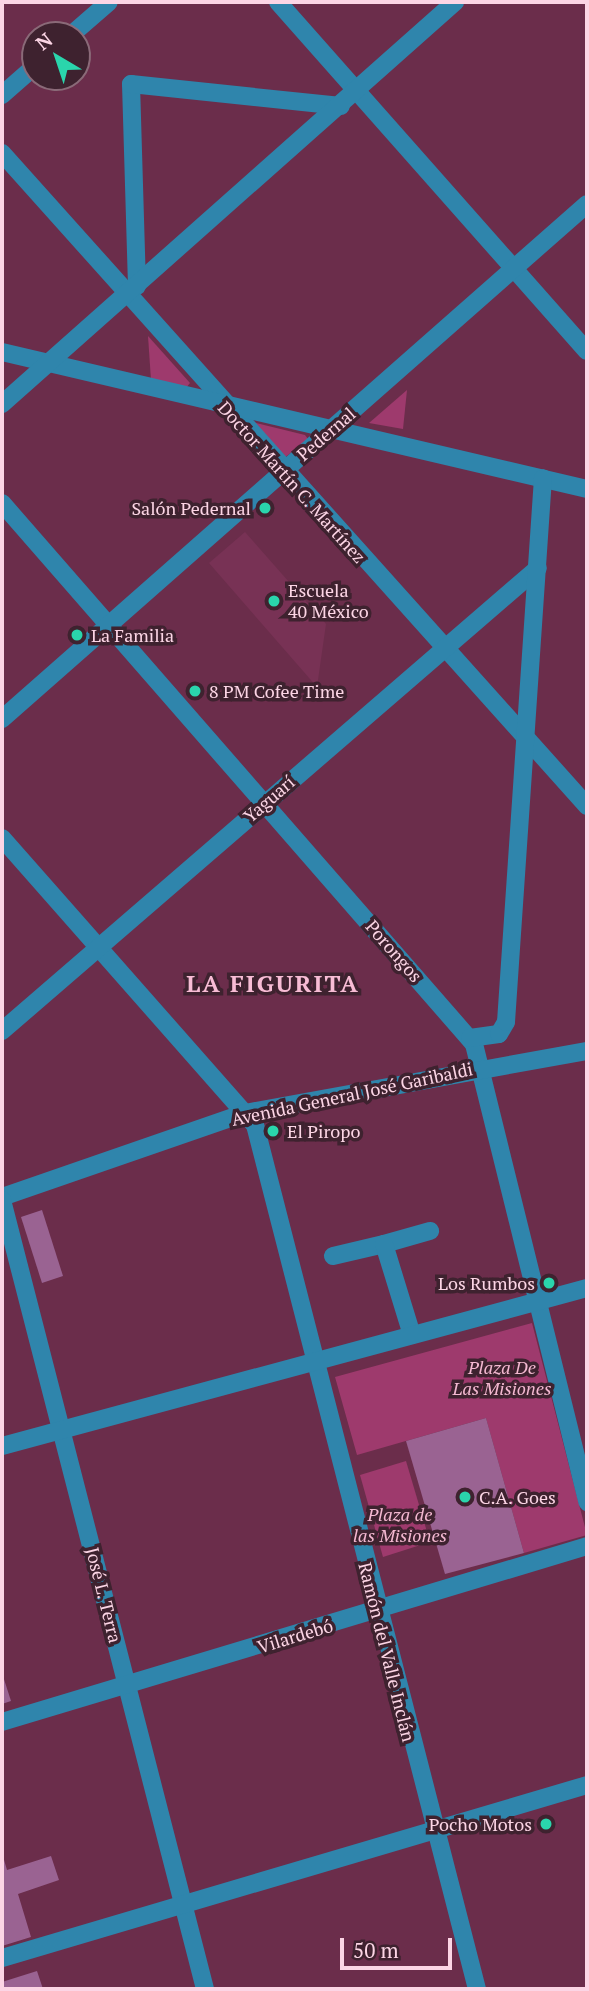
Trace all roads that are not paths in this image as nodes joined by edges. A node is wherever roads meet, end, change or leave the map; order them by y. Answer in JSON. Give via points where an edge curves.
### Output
{"nodes":[{"id":1,"x":109,"y":2,"type":"edge"},
{"id":2,"x":278,"y":2,"type":"edge"},
{"id":3,"x":455,"y":2,"type":"edge"},
{"id":4,"x":87,"y":21,"type":"edge"},
{"id":5,"x":21,"y":78,"type":"edge"},
{"id":6,"x":356,"y":91,"type":"junction"},
{"id":7,"x":2,"y":95,"type":"edge"},
{"id":8,"x":341,"y":106,"type":"junction"},
{"id":9,"x":2,"y":153,"type":"edge"},
{"id":10,"x":587,"y":204,"type":"edge"},
{"id":11,"x":516,"y":269,"type":"junction"},
{"id":12,"x":132,"y":290,"type":"junction"},
{"id":13,"x":587,"y":351,"type":"edge"},
{"id":14,"x":2,"y":352,"type":"edge"},
{"id":15,"x":48,"y":362,"type":"junction"},
{"id":16,"x":2,"y":404,"type":"edge"},
{"id":17,"x":224,"y":405,"type":"junction"},
{"id":18,"x":331,"y":430,"type":"junction"},
{"id":19,"x":282,"y":472,"type":"junction"},
{"id":20,"x":543,"y":478,"type":"junction"},
{"id":21,"x":587,"y":489,"type":"edge"},
{"id":22,"x":2,"y":503,"type":"edge"},
{"id":23,"x":538,"y":568,"type":"junction"},
{"id":24,"x":109,"y":625,"type":"junction"},
{"id":25,"x":443,"y":649,"type":"junction"},
{"id":26,"x":2,"y":719,"type":"edge"},
{"id":27,"x":524,"y":741,"type":"junction"},
{"id":28,"x":264,"y":804,"type":"junction"},
{"id":29,"x":587,"y":806,"type":"edge"},
{"id":30,"x":2,"y":838,"type":"edge"},
{"id":31,"x":96,"y":947,"type":"junction"},
{"id":32,"x":2,"y":1031,"type":"edge"},
{"id":33,"x":470,"y":1038,"type":"junction"},
{"id":34,"x":587,"y":1051,"type":"edge"},
{"id":35,"x":479,"y":1068,"type":"junction"},
{"id":36,"x":245,"y":1113,"type":"junction"},
{"id":37,"x":2,"y":1199,"type":"edge"},
{"id":38,"x":430,"y":1231,"type":"dead end"},
{"id":39,"x":384,"y":1244,"type":"junction"},
{"id":40,"x":333,"y":1256,"type":"dead end"},
{"id":41,"x":587,"y":1288,"type":"edge"},
{"id":42,"x":536,"y":1301,"type":"junction"},
{"id":43,"x":412,"y":1335,"type":"junction"},
{"id":44,"x":311,"y":1361,"type":"junction"},
{"id":45,"x":63,"y":1430,"type":"junction"},
{"id":46,"x":2,"y":1446,"type":"edge"},
{"id":47,"x":587,"y":1502,"type":"edge"},
{"id":48,"x":587,"y":1546,"type":"edge"},
{"id":49,"x":378,"y":1611,"type":"junction"},
{"id":50,"x":127,"y":1686,"type":"junction"},
{"id":51,"x":2,"y":1722,"type":"edge"},
{"id":52,"x":587,"y":1785,"type":"edge"},
{"id":53,"x":432,"y":1831,"type":"junction"},
{"id":54,"x":184,"y":1906,"type":"junction"},
{"id":55,"x":2,"y":1958,"type":"edge"},
{"id":56,"x":205,"y":1989,"type":"edge"},
{"id":57,"x":477,"y":1989,"type":"edge"}],
"edges":[{"from":1,"to":4,"type":"street"},
{"from":2,"to":6,"type":"street"},
{"from":3,"to":6,"type":"street"},
{"from":5,"to":7,"type":"street"},
{"from":6,"to":8,"type":"street"},
{"from":6,"to":11,"type":"street"},
{"from":8,"to":12,"type":"street"},
{"from":8,"to":12,"type":"street","via":[[131,84]]},
{"from":9,"to":12,"type":"street","name":"Doctor Martín C. Martínez"},
{"from":10,"to":11,"type":"street","name":"Pedernal"},
{"from":11,"to":13,"type":"street"},
{"from":11,"to":18,"type":"street","name":"Pedernal"},
{"from":12,"to":15,"type":"street"},
{"from":12,"to":17,"type":"street","name":"Doctor Martín C. Martínez"},
{"from":14,"to":15,"type":"street"},
{"from":15,"to":16,"type":"street"},
{"from":15,"to":17,"type":"street"},
{"from":17,"to":18,"type":"street"},
{"from":17,"to":19,"type":"street","name":"Doctor Martín C. Martínez"},
{"from":18,"to":19,"type":"street","name":"Pedernal"},
{"from":18,"to":20,"type":"street"},
{"from":19,"to":24,"type":"street","name":"Pedernal"},
{"from":19,"to":25,"type":"street","name":"Doctor Martín C. Martínez"},
{"from":20,"to":21,"type":"street"},
{"from":20,"to":23,"type":"street"},
{"from":22,"to":24,"type":"street","name":"Porongos"},
{"from":23,"to":25,"type":"street","name":"Yaguarí"},
{"from":23,"to":27,"type":"street"},
{"from":24,"to":26,"type":"street","name":"Pedernal"},
{"from":24,"to":28,"type":"street","name":"Porongos"},
{"from":25,"to":27,"type":"street","name":"Doctor Martín C. Martínez"},
{"from":25,"to":28,"type":"street","name":"Yaguarí"},
{"from":27,"to":29,"type":"street","name":"Doctor Martín C. Martínez"},
{"from":27,"to":33,"type":"street","via":[[506,1023],[499,1034]]},
{"from":28,"to":31,"type":"street","name":"Yaguarí"},
{"from":28,"to":33,"type":"street","name":"Porongos"},
{"from":30,"to":31,"type":"street","name":"Ramón del Valle Inclán"},
{"from":31,"to":32,"type":"street","name":"Yaguarí"},
{"from":31,"to":36,"type":"street","name":"Ramón del Valle Inclán"},
{"from":33,"to":35,"type":"street","name":"Porongos"},
{"from":34,"to":35,"type":"street","name":"Avenida General José Garibaldi"},
{"from":35,"to":36,"type":"street","name":"Avenida General José Garibaldi"},
{"from":35,"to":42,"type":"street","name":"Porongos"},
{"from":36,"to":37,"type":"street","name":"Avenida General José Garibaldi"},
{"from":36,"to":44,"type":"street","name":"Ramón del Valle Inclán","via":[[255,1125]]},
{"from":37,"to":45,"type":"street","name":"José L. Terra"},
{"from":38,"to":39,"type":"street"},
{"from":39,"to":40,"type":"street"},
{"from":39,"to":43,"type":"street"},
{"from":41,"to":42,"type":"street"},
{"from":42,"to":43,"type":"street"},
{"from":42,"to":47,"type":"street","name":"Porongos"},
{"from":43,"to":44,"type":"street"},
{"from":44,"to":45,"type":"street"},
{"from":44,"to":49,"type":"street","name":"Ramón del Valle Inclán"},
{"from":45,"to":46,"type":"street"},
{"from":45,"to":50,"type":"street","name":"José L. Terra"},
{"from":48,"to":49,"type":"street","name":"Vilardebó"},
{"from":49,"to":50,"type":"street","name":"Vilardebó"},
{"from":49,"to":53,"type":"street","name":"Ramón del Valle Inclán"},
{"from":50,"to":51,"type":"street","name":"Vilardebó"},
{"from":50,"to":54,"type":"street","name":"José L. Terra"},
{"from":52,"to":53,"type":"street"},
{"from":53,"to":54,"type":"street"},
{"from":53,"to":57,"type":"street","name":"Ramón del Valle Inclán"},
{"from":54,"to":55,"type":"street"},
{"from":54,"to":56,"type":"street","name":"José L. Terra"}]}
